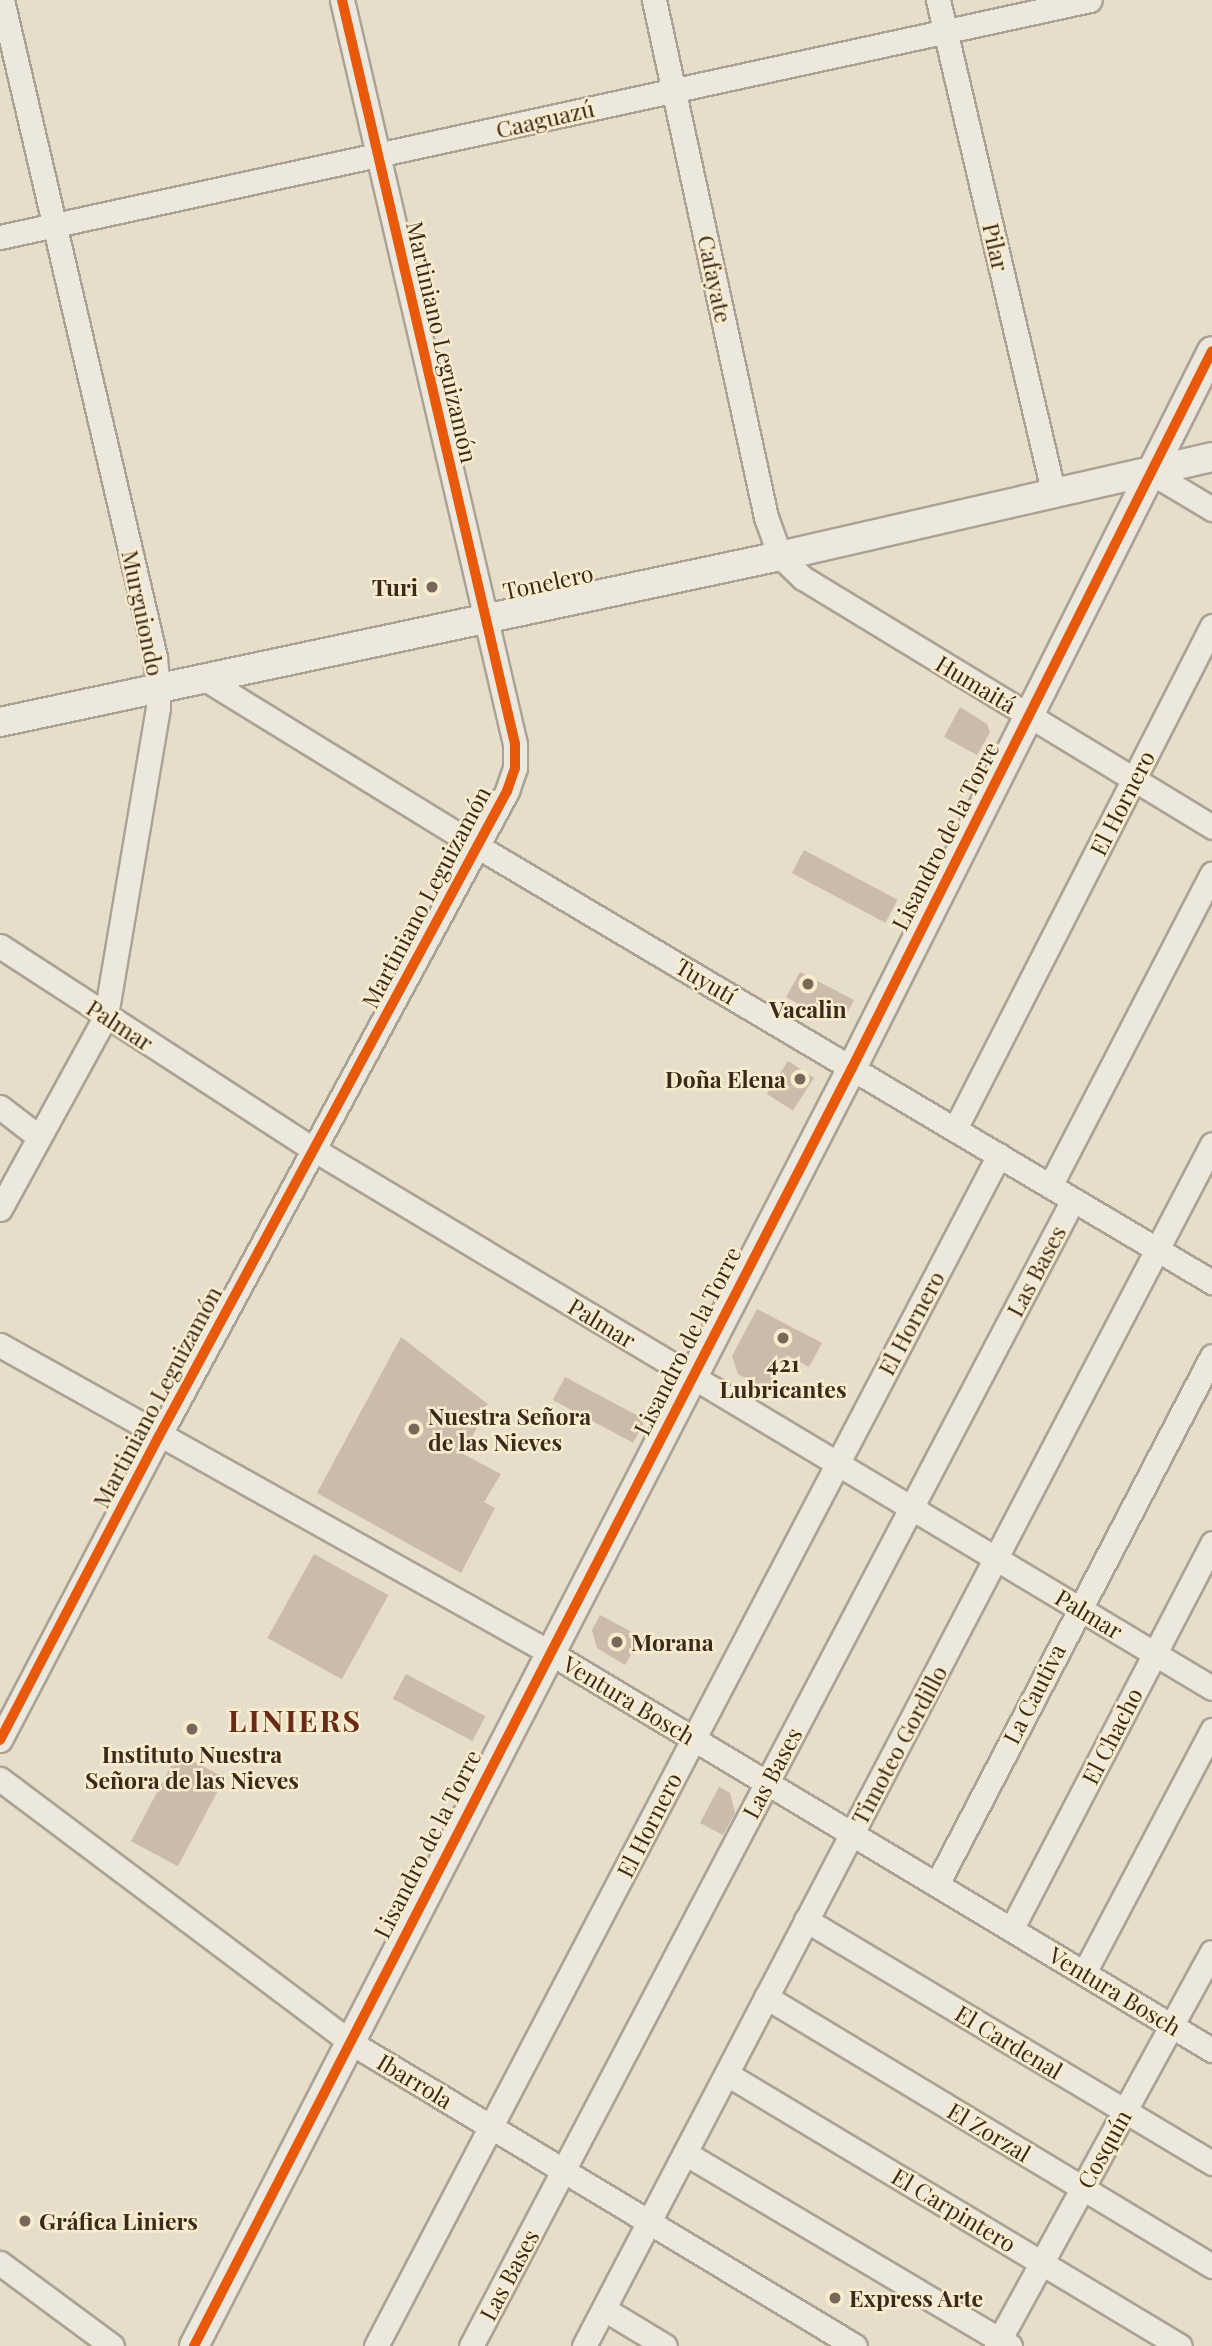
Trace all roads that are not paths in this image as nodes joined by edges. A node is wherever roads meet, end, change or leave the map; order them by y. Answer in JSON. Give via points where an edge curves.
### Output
{"nodes":[{"id":1,"x":2,"y":0,"type":"edge"},
{"id":2,"x":342,"y":0,"type":"edge"},
{"id":3,"x":654,"y":0,"type":"edge"},
{"id":4,"x":938,"y":0,"type":"edge"},
{"id":5,"x":1090,"y":0,"type":"edge"},
{"id":6,"x":946,"y":31,"type":"junction"},
{"id":7,"x":674,"y":90,"type":"junction"},
{"id":8,"x":377,"y":157,"type":"junction"},
{"id":9,"x":54,"y":225,"type":"junction"},
{"id":10,"x":0,"y":237,"type":"edge"},
{"id":11,"x":1212,"y":351,"type":"edge"},
{"id":12,"x":1212,"y":457,"type":"edge"},
{"id":13,"x":1152,"y":473,"type":"junction"},
{"id":14,"x":1054,"y":495,"type":"junction"},
{"id":15,"x":1212,"y":509,"type":"edge"},
{"id":16,"x":780,"y":556,"type":"junction"},
{"id":17,"x":485,"y":617,"type":"junction"},
{"id":18,"x":1212,"y":626,"type":"edge"},
{"id":19,"x":202,"y":677,"type":"junction"},
{"id":20,"x":158,"y":687,"type":"junction"},
{"id":21,"x":1029,"y":715,"type":"junction"},
{"id":22,"x":0,"y":722,"type":"edge"},
{"id":23,"x":1134,"y":780,"type":"junction"},
{"id":24,"x":1212,"y":827,"type":"edge"},
{"id":25,"x":477,"y":846,"type":"junction"},
{"id":26,"x":1212,"y":873,"type":"edge"},
{"id":27,"x":0,"y":946,"type":"edge"},
{"id":28,"x":106,"y":1016,"type":"junction"},
{"id":29,"x":852,"y":1068,"type":"junction"},
{"id":30,"x":0,"y":1107,"type":"edge"},
{"id":31,"x":955,"y":1129,"type":"junction"},
{"id":32,"x":39,"y":1137,"type":"junction"},
{"id":33,"x":1212,"y":1144,"type":"edge"},
{"id":34,"x":313,"y":1149,"type":"junction"},
{"id":35,"x":999,"y":1155,"type":"junction"},
{"id":36,"x":1050,"y":1186,"type":"junction"},
{"id":37,"x":1073,"y":1200,"type":"junction"},
{"id":38,"x":0,"y":1209,"type":"edge"},
{"id":39,"x":1157,"y":1249,"type":"junction"},
{"id":40,"x":1212,"y":1282,"type":"edge"},
{"id":41,"x":0,"y":1345,"type":"edge"},
{"id":42,"x":1212,"y":1356,"type":"edge"},
{"id":43,"x":692,"y":1378,"type":"junction"},
{"id":44,"x":159,"y":1436,"type":"junction"},
{"id":45,"x":837,"y":1465,"type":"junction"},
{"id":46,"x":910,"y":1508,"type":"junction"},
{"id":47,"x":1212,"y":1543,"type":"edge"},
{"id":48,"x":996,"y":1559,"type":"junction"},
{"id":49,"x":1079,"y":1608,"type":"junction"},
{"id":50,"x":549,"y":1652,"type":"junction"},
{"id":51,"x":1154,"y":1653,"type":"junction"},
{"id":52,"x":1212,"y":1688,"type":"edge"},
{"id":53,"x":1212,"y":1730,"type":"edge"},
{"id":54,"x":694,"y":1738,"type":"junction"},
{"id":55,"x":0,"y":1740,"type":"edge"},
{"id":56,"x":0,"y":1779,"type":"edge"},
{"id":57,"x":767,"y":1783,"type":"junction"},
{"id":58,"x":853,"y":1833,"type":"junction"},
{"id":59,"x":937,"y":1884,"type":"junction"},
{"id":60,"x":806,"y":1920,"type":"junction"},
{"id":61,"x":1012,"y":1928,"type":"junction"},
{"id":62,"x":1212,"y":1952,"type":"edge"},
{"id":63,"x":1084,"y":1973,"type":"junction"},
{"id":64,"x":766,"y":1997,"type":"junction"},
{"id":65,"x":1172,"y":2026,"type":"junction"},
{"id":66,"x":350,"y":2042,"type":"junction"},
{"id":67,"x":1212,"y":2050,"type":"edge"},
{"id":68,"x":727,"y":2074,"type":"junction"},
{"id":69,"x":1125,"y":2111,"type":"junction"},
{"id":70,"x":491,"y":2128,"type":"junction"},
{"id":71,"x":685,"y":2152,"type":"junction"},
{"id":72,"x":1212,"y":2163,"type":"edge"},
{"id":73,"x":564,"y":2172,"type":"junction"},
{"id":74,"x":1083,"y":2188,"type":"junction"},
{"id":75,"x":648,"y":2223,"type":"junction"},
{"id":76,"x":1042,"y":2262,"type":"junction"},
{"id":77,"x":0,"y":2263,"type":"edge"},
{"id":78,"x":1212,"y":2266,"type":"edge"},
{"id":79,"x":604,"y":2309,"type":"junction"},
{"id":80,"x":1002,"y":2344,"type":"edge"},
{"id":81,"x":112,"y":2346,"type":"edge"},
{"id":82,"x":194,"y":2346,"type":"edge"},
{"id":83,"x":376,"y":2346,"type":"edge"},
{"id":84,"x":471,"y":2346,"type":"edge"},
{"id":85,"x":584,"y":2346,"type":"edge"},
{"id":86,"x":665,"y":2346,"type":"edge"},
{"id":87,"x":855,"y":2346,"type":"edge"},
{"id":88,"x":1180,"y":2346,"type":"edge"}],
"edges":[{"from":1,"to":9,"type":"street","name":"Murguiondo"},
{"from":2,"to":8,"type":"street","name":"Martiniano Leguizamón"},
{"from":3,"to":7,"type":"street","name":"Cafayate"},
{"from":4,"to":6,"type":"street","name":"Pilar"},
{"from":5,"to":6,"type":"street","name":"Caaguazú"},
{"from":6,"to":7,"type":"street","name":"Caaguazú"},
{"from":6,"to":14,"type":"street","name":"Pilar"},
{"from":7,"to":8,"type":"street","name":"Caaguazú"},
{"from":7,"to":16,"type":"street","name":"Cafayate","via":[[766,517]]},
{"from":8,"to":9,"type":"street","name":"Caaguazú"},
{"from":8,"to":17,"type":"street","name":"Martiniano Leguizamón"},
{"from":9,"to":10,"type":"street","name":"Caaguazú"},
{"from":9,"to":20,"type":"street","name":"Murguiondo","via":[[155,657]]},
{"from":11,"to":13,"type":"street","name":"Lisandro de la Torre"},
{"from":12,"to":13,"type":"street","name":"Tonelero"},
{"from":13,"to":14,"type":"street","name":"Tonelero"},
{"from":13,"to":15,"type":"street"},
{"from":13,"to":21,"type":"street","name":"Lisandro de la Torre"},
{"from":14,"to":16,"type":"street","name":"Tonelero"},
{"from":16,"to":17,"type":"street","name":"Tonelero"},
{"from":16,"to":21,"type":"street","name":"Humaitá","via":[[803,578]]},
{"from":17,"to":19,"type":"street","name":"Tonelero"},
{"from":17,"to":25,"type":"street","name":"Martiniano Leguizamón","via":[[515,744],[515,768]]},
{"from":18,"to":23,"type":"street","name":"El Hornero"},
{"from":19,"to":20,"type":"street","name":"Tonelero"},
{"from":19,"to":25,"type":"street","name":"Tuyutí"},
{"from":20,"to":22,"type":"street","name":"Tonelero"},
{"from":20,"to":28,"type":"street","name":"Murguiondo"},
{"from":21,"to":23,"type":"street","name":"Humaitá"},
{"from":21,"to":29,"type":"street","name":"Lisandro de la Torre"},
{"from":23,"to":24,"type":"street","name":"Humaitá"},
{"from":23,"to":31,"type":"street","name":"El Hornero"},
{"from":25,"to":29,"type":"street","name":"Tuyutí"},
{"from":25,"to":34,"type":"street","name":"Martiniano Leguizamón"},
{"from":26,"to":36,"type":"street"},
{"from":27,"to":28,"type":"street","name":"Palmar"},
{"from":28,"to":32,"type":"street","name":"Murguiondo"},
{"from":28,"to":34,"type":"street","name":"Palmar"},
{"from":29,"to":31,"type":"street","name":"Tuyutí"},
{"from":29,"to":43,"type":"street","name":"Lisandro de la Torre"},
{"from":30,"to":32,"type":"street"},
{"from":31,"to":35,"type":"street","name":"Tuyutí"},
{"from":32,"to":38,"type":"street","name":"Murguiondo"},
{"from":33,"to":39,"type":"street","name":"Timoteo Gordillo"},
{"from":34,"to":43,"type":"street","name":"Palmar"},
{"from":34,"to":44,"type":"street","name":"Martiniano Leguizamón"},
{"from":35,"to":36,"type":"street","name":"Tuyutí"},
{"from":35,"to":45,"type":"street","name":"El Hornero"},
{"from":36,"to":37,"type":"street","name":"Tuyutí"},
{"from":37,"to":39,"type":"street","name":"Tuyutí"},
{"from":37,"to":46,"type":"street","name":"Las Bases"},
{"from":39,"to":40,"type":"street","name":"Tuyutí"},
{"from":39,"to":48,"type":"street","name":"Timoteo Gordillo"},
{"from":41,"to":44,"type":"street","name":"Ventura Bosch"},
{"from":42,"to":49,"type":"street","name":"La Cautiva"},
{"from":43,"to":45,"type":"street","name":"Palmar"},
{"from":43,"to":50,"type":"street","name":"Lisandro de la Torre"},
{"from":44,"to":50,"type":"street","name":"Ventura Bosch"},
{"from":44,"to":55,"type":"street","name":"Martiniano Leguizamón"},
{"from":45,"to":46,"type":"street","name":"Palmar"},
{"from":45,"to":54,"type":"street","name":"El Hornero"},
{"from":46,"to":48,"type":"street","name":"Palmar"},
{"from":46,"to":57,"type":"street","name":"Las Bases"},
{"from":47,"to":51,"type":"street","name":"El Chacho"},
{"from":48,"to":49,"type":"street","name":"Palmar"},
{"from":48,"to":58,"type":"street","name":"Timoteo Gordillo"},
{"from":49,"to":51,"type":"street","name":"Palmar"},
{"from":49,"to":59,"type":"street","name":"La Cautiva"},
{"from":50,"to":54,"type":"street","name":"Ventura Bosch"},
{"from":50,"to":66,"type":"street","name":"Lisandro de la Torre"},
{"from":51,"to":52,"type":"street","name":"Palmar"},
{"from":51,"to":61,"type":"street","name":"El Chacho"},
{"from":53,"to":63,"type":"street"},
{"from":54,"to":57,"type":"street","name":"Ventura Bosch"},
{"from":54,"to":70,"type":"street","name":"El Hornero"},
{"from":56,"to":66,"type":"street","name":"Ibarrola"},
{"from":57,"to":58,"type":"street","name":"Ventura Bosch"},
{"from":57,"to":73,"type":"street","name":"Las Bases"},
{"from":58,"to":59,"type":"street","name":"Ventura Bosch"},
{"from":58,"to":60,"type":"street","name":"Timoteo Gordillo"},
{"from":59,"to":61,"type":"street","name":"Ventura Bosch"},
{"from":60,"to":64,"type":"street","name":"Timoteo Gordillo"},
{"from":60,"to":69,"type":"street","name":"El Cardenal"},
{"from":61,"to":63,"type":"street","name":"Ventura Bosch"},
{"from":62,"to":65,"type":"street","name":"Cosquín"},
{"from":63,"to":65,"type":"street","name":"Ventura Bosch"},
{"from":64,"to":68,"type":"street","name":"Timoteo Gordillo"},
{"from":64,"to":74,"type":"street","name":"El Zorzal"},
{"from":65,"to":67,"type":"street","name":"Ventura Bosch"},
{"from":65,"to":69,"type":"street","name":"Cosquín"},
{"from":66,"to":70,"type":"street","name":"Ibarrola"},
{"from":66,"to":82,"type":"street","name":"Lisandro de la Torre"},
{"from":68,"to":71,"type":"street","name":"Timoteo Gordillo"},
{"from":68,"to":76,"type":"street","name":"El Carpintero"},
{"from":69,"to":72,"type":"street","name":"El Cardenal"},
{"from":69,"to":74,"type":"street","name":"Cosquín"},
{"from":70,"to":73,"type":"street","name":"Ibarrola"},
{"from":70,"to":83,"type":"street","name":"El Hornero"},
{"from":71,"to":75,"type":"street","name":"Timoteo Gordillo"},
{"from":71,"to":80,"type":"street"},
{"from":73,"to":75,"type":"street","name":"Ibarrola"},
{"from":73,"to":84,"type":"street","name":"Las Bases"},
{"from":74,"to":76,"type":"street","name":"Cosquín"},
{"from":74,"to":78,"type":"street","name":"El Zorzal"},
{"from":75,"to":79,"type":"street","name":"Timoteo Gordillo"},
{"from":75,"to":87,"type":"street","name":"Ibarrola"},
{"from":76,"to":80,"type":"street","name":"Cosquín"},
{"from":76,"to":88,"type":"street","name":"El Carpintero"},
{"from":77,"to":81,"type":"street"},
{"from":79,"to":85,"type":"street","name":"Timoteo Gordillo"},
{"from":79,"to":86,"type":"street"}]}
